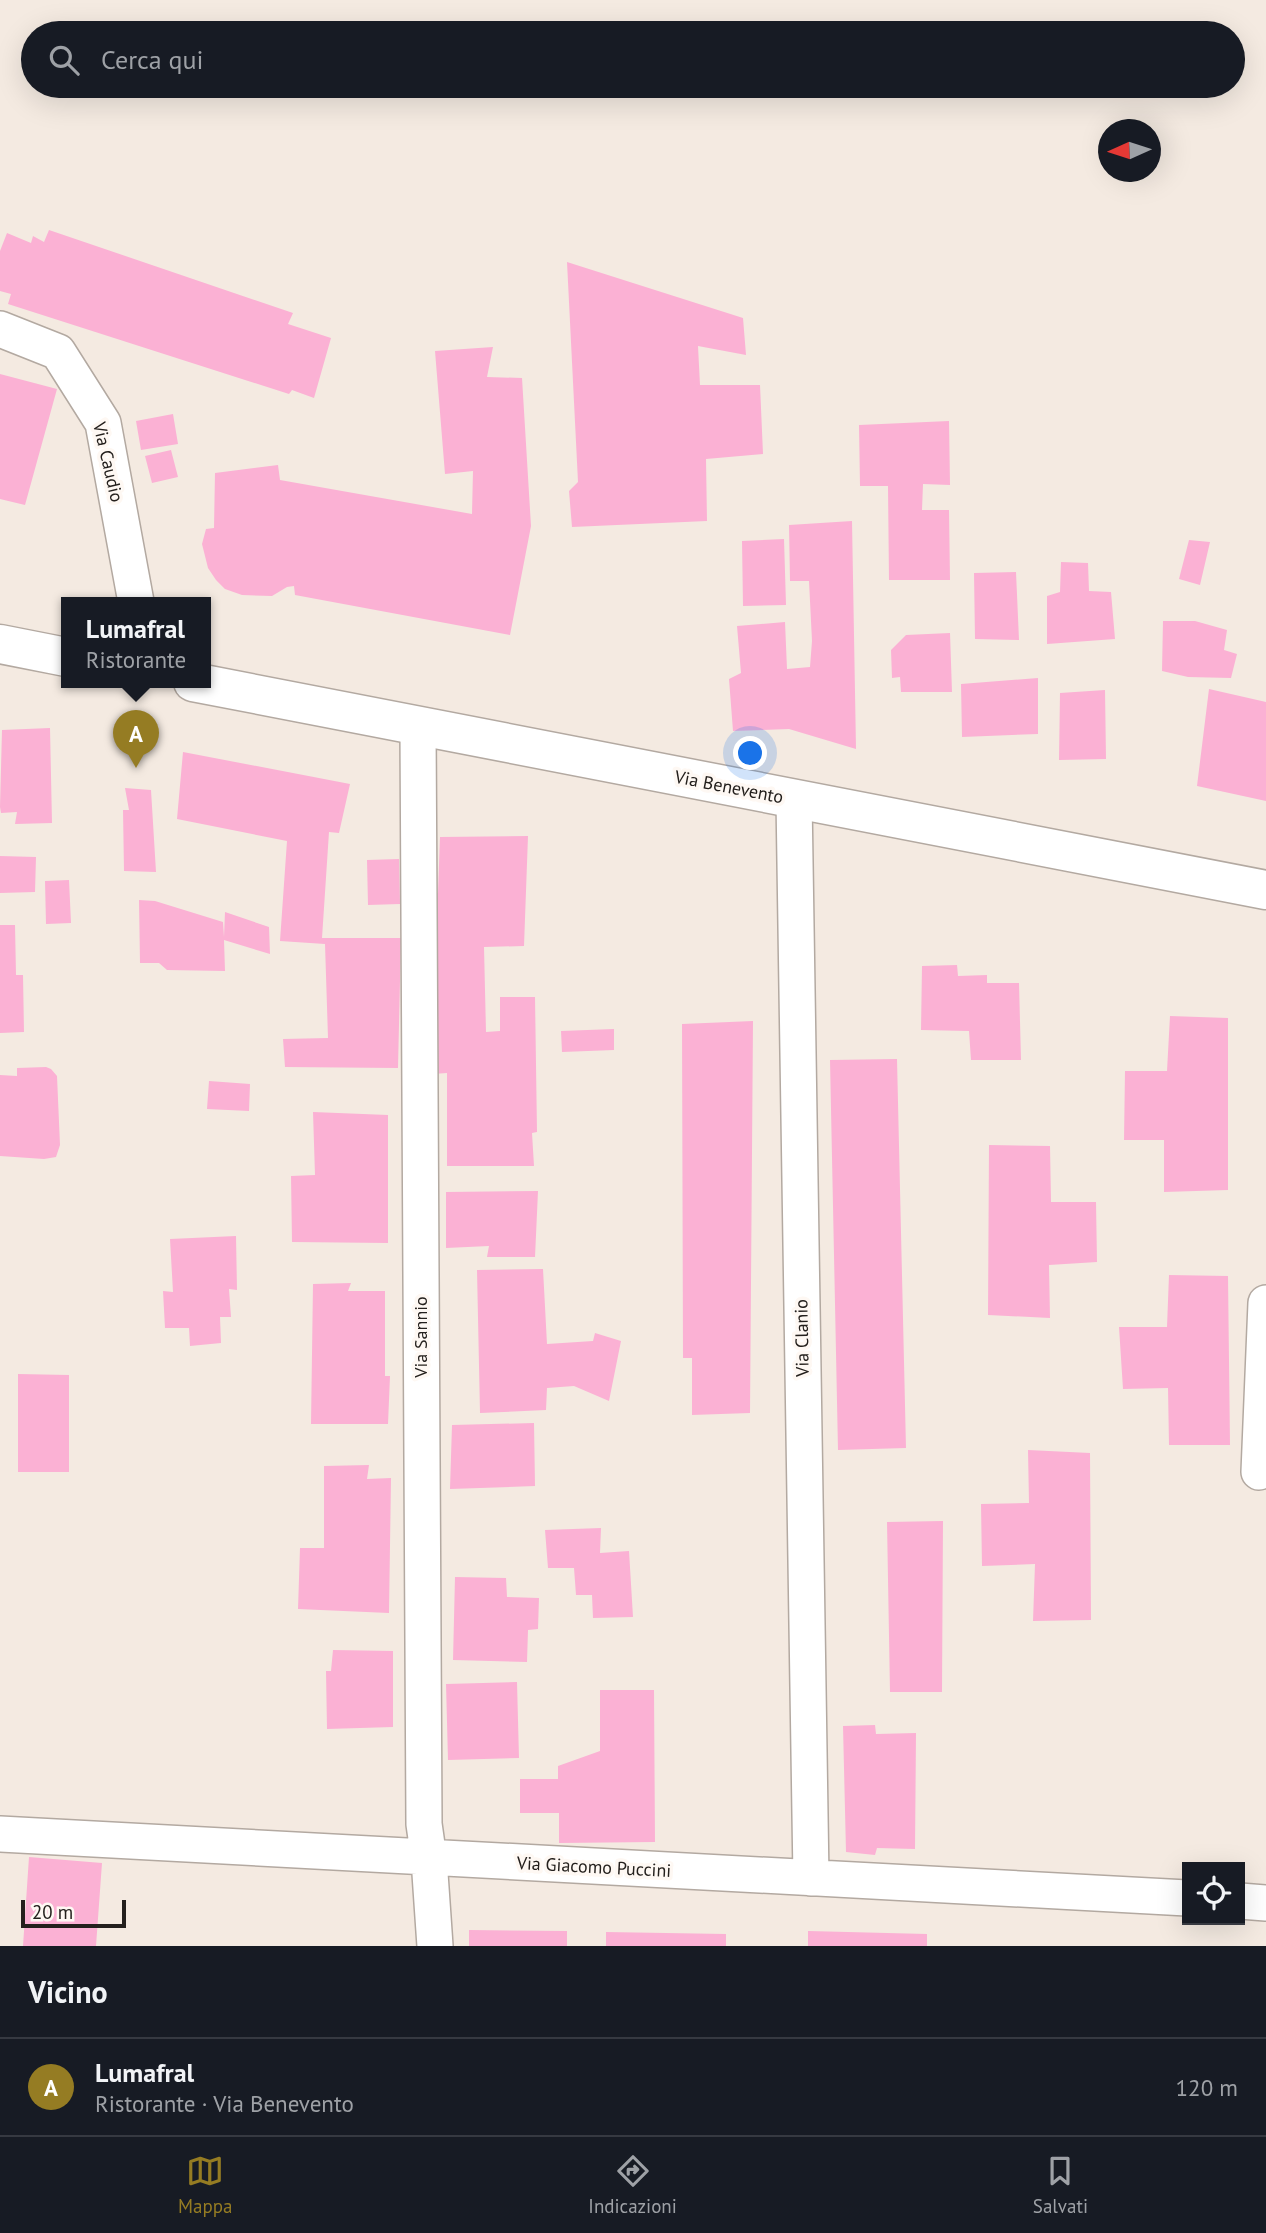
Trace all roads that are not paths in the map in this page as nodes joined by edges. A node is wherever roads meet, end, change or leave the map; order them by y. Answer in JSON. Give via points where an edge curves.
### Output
{"nodes":[{"id":1,"x":0,"y":329,"type":"edge"},
{"id":2,"x":135,"y":597,"type":"edge"},
{"id":3,"x":0,"y":644,"type":"edge"},
{"id":4,"x":61,"y":656,"type":"edge"},
{"id":5,"x":211,"y":686,"type":"edge"},
{"id":6,"x":418,"y":727,"type":"junction"},
{"id":7,"x":794,"y":799,"type":"junction"},
{"id":8,"x":1266,"y":890,"type":"edge"},
{"id":9,"x":1266,"y":1303,"type":"edge"},
{"id":10,"x":1259,"y":1472,"type":"dead end"},
{"id":11,"x":0,"y":1834,"type":"edge"},
{"id":12,"x":429,"y":1859,"type":"junction"},
{"id":13,"x":811,"y":1878,"type":"junction"},
{"id":14,"x":1182,"y":1898,"type":"edge"},
{"id":15,"x":1245,"y":1901,"type":"edge"},
{"id":16,"x":1266,"y":1902,"type":"edge"},
{"id":17,"x":435,"y":1946,"type":"edge"}],
"edges":[{"from":1,"to":2,"type":"street","name":"Via Caudio","via":[[58,352],[103,423]]},
{"from":3,"to":4,"type":"main road"},
{"from":5,"to":6,"type":"main road","name":"Via Benevento"},
{"from":6,"to":7,"type":"main road","name":"Via Benevento"},
{"from":6,"to":12,"type":"street","name":"Via Sannio","via":[[424,1824]]},
{"from":7,"to":8,"type":"main road","name":"Via Benevento"},
{"from":7,"to":13,"type":"street","name":"Via Clanio"},
{"from":9,"to":10,"type":"street"},
{"from":11,"to":12,"type":"street","name":"Via Giacomo Puccini"},
{"from":12,"to":13,"type":"street","name":"Via Giacomo Puccini"},
{"from":12,"to":17,"type":"street","name":"Via Sannio"},
{"from":13,"to":14,"type":"street","name":"Via Giacomo Puccini"},
{"from":15,"to":16,"type":"street"}]}
